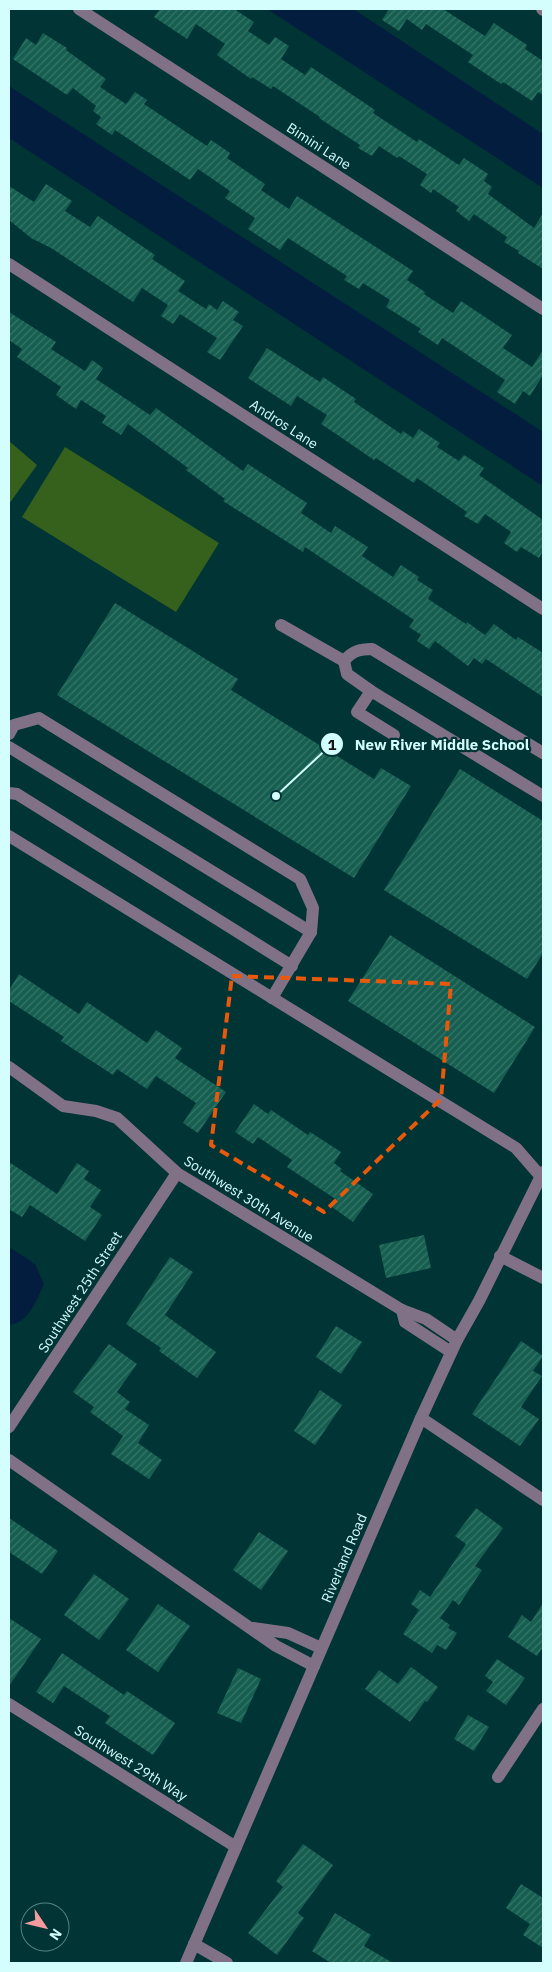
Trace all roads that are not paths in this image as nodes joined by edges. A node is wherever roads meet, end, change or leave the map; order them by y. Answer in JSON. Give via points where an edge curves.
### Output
{"nodes":[{"id":1,"x":79,"y":9,"type":"edge"},
{"id":2,"x":9,"y":264,"type":"edge"},
{"id":3,"x":543,"y":309,"type":"edge"},
{"id":4,"x":543,"y":610,"type":"edge"},
{"id":5,"x":281,"y":625,"type":"dead end"},
{"id":6,"x":344,"y":661,"type":"junction"},
{"id":7,"x":371,"y":691,"type":"junction"},
{"id":8,"x":9,"y":734,"type":"edge"},
{"id":9,"x":394,"y":735,"type":"dead end"},
{"id":10,"x":9,"y":746,"type":"edge"},
{"id":11,"x":543,"y":753,"type":"edge"},
{"id":12,"x":9,"y":793,"type":"edge"},
{"id":13,"x":543,"y":796,"type":"edge"},
{"id":14,"x":9,"y":836,"type":"edge"},
{"id":15,"x":311,"y":932,"type":"junction"},
{"id":16,"x":292,"y":966,"type":"junction"},
{"id":17,"x":272,"y":998,"type":"junction"},
{"id":18,"x":9,"y":1067,"type":"edge"},
{"id":19,"x":176,"y":1173,"type":"junction"},
{"id":20,"x":542,"y":1176,"type":"edge"},
{"id":21,"x":500,"y":1256,"type":"junction"},
{"id":22,"x":543,"y":1278,"type":"edge"},
{"id":23,"x":402,"y":1310,"type":"junction"},
{"id":24,"x":456,"y":1340,"type":"junction"},
{"id":25,"x":451,"y":1352,"type":"junction"},
{"id":26,"x":421,"y":1418,"type":"junction"},
{"id":27,"x":9,"y":1427,"type":"edge"},
{"id":28,"x":9,"y":1460,"type":"edge"},
{"id":29,"x":543,"y":1500,"type":"edge"},
{"id":30,"x":251,"y":1628,"type":"junction"},
{"id":31,"x":321,"y":1648,"type":"junction"},
{"id":32,"x":314,"y":1666,"type":"junction"},
{"id":33,"x":9,"y":1704,"type":"edge"},
{"id":34,"x":543,"y":1710,"type":"edge"},
{"id":35,"x":498,"y":1778,"type":"dead end"},
{"id":36,"x":236,"y":1847,"type":"junction"},
{"id":37,"x":194,"y":1944,"type":"junction"},
{"id":38,"x":186,"y":1963,"type":"edge"},
{"id":39,"x":227,"y":1963,"type":"edge"}],
"edges":[{"from":1,"to":3,"type":"street","name":"Bimini Lane"},
{"from":2,"to":4,"type":"street","name":"Andros Lane"},
{"from":5,"to":6,"type":"street"},
{"from":6,"to":7,"type":"street","via":[[347,674]]},
{"from":6,"to":11,"type":"street","via":[[351,653],[372,649]]},
{"from":7,"to":9,"type":"street","via":[[357,712]]},
{"from":7,"to":13,"type":"street"},
{"from":8,"to":15,"type":"street","via":[[14,725],[38,718],[300,879],[313,908]]},
{"from":10,"to":15,"type":"street"},
{"from":12,"to":16,"type":"street","via":[[17,794]]},
{"from":14,"to":17,"type":"street"},
{"from":15,"to":16,"type":"street"},
{"from":16,"to":17,"type":"street"},
{"from":17,"to":20,"type":"street","via":[[516,1148]]},
{"from":18,"to":19,"type":"street","name":"Southwest 30th Avenue","via":[[63,1106],[117,1118]]},
{"from":19,"to":23,"type":"street","name":"Southwest 30th Avenue"},
{"from":19,"to":27,"type":"street","name":"Southwest 25th Street"},
{"from":20,"to":21,"type":"street","name":"Riverland Road"},
{"from":21,"to":22,"type":"street"},
{"from":21,"to":24,"type":"street","name":"Riverland Road"},
{"from":23,"to":24,"type":"street","name":"Southwest 30th Avenue","via":[[426,1319]]},
{"from":23,"to":25,"type":"street","name":"Southwest 30th Avenue","via":[[405,1322]]},
{"from":24,"to":25,"type":"street","name":"Riverland Road"},
{"from":25,"to":26,"type":"street","name":"Riverland Road"},
{"from":26,"to":29,"type":"street"},
{"from":26,"to":31,"type":"street","name":"Riverland Road"},
{"from":28,"to":30,"type":"street"},
{"from":30,"to":31,"type":"street","via":[[288,1633]]},
{"from":30,"to":32,"type":"street","via":[[276,1646]]},
{"from":31,"to":32,"type":"street","name":"Riverland Road"},
{"from":32,"to":36,"type":"street","name":"Riverland Road"},
{"from":33,"to":36,"type":"street","name":"Southwest 29th Way"},
{"from":34,"to":35,"type":"street"},
{"from":36,"to":37,"type":"street","name":"Riverland Road"},
{"from":37,"to":38,"type":"street","name":"Riverland Road"},
{"from":37,"to":39,"type":"street"}]}
